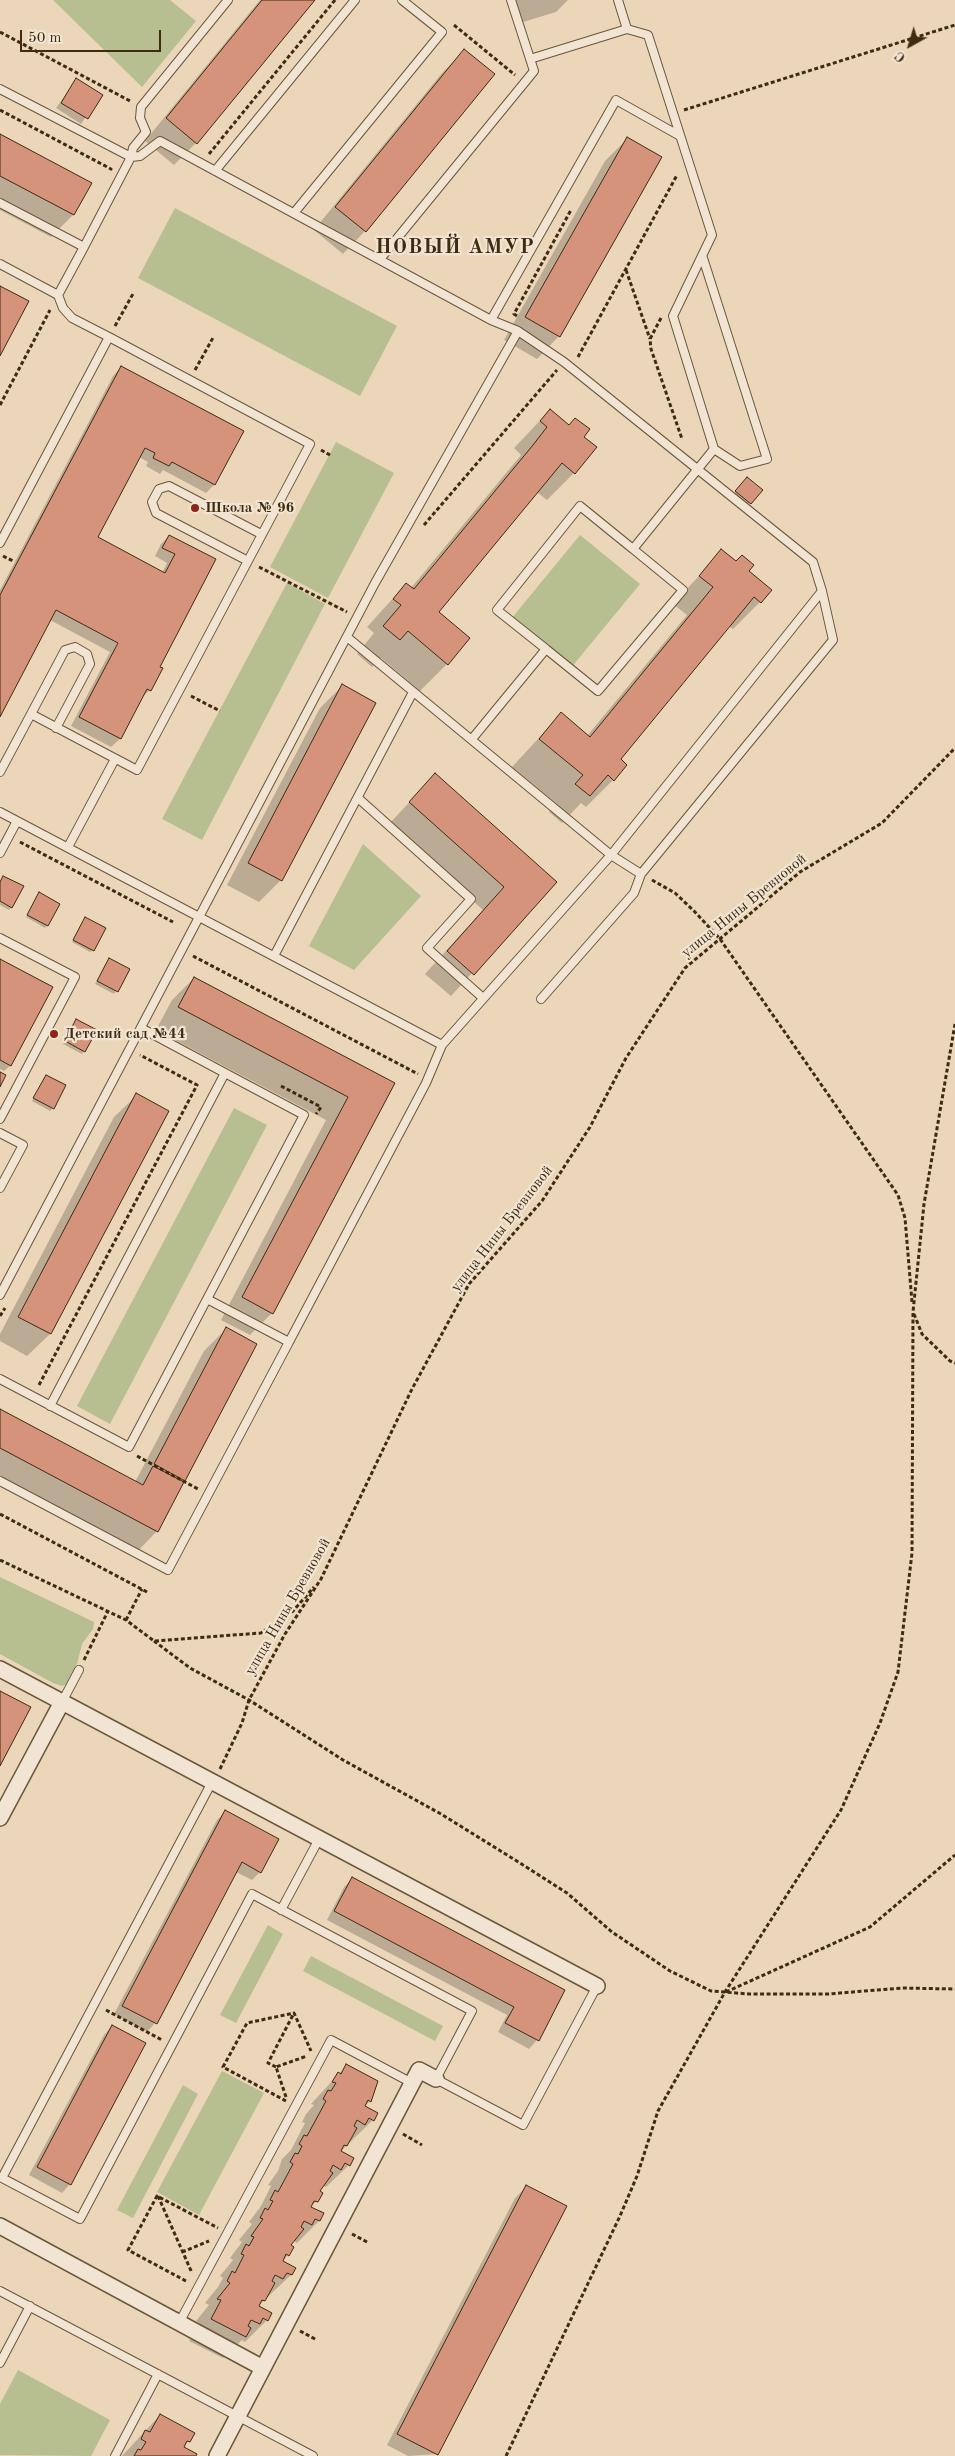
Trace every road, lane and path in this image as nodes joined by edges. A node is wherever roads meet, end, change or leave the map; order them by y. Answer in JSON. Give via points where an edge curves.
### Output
{"nodes":[{"id":1,"x":228,"y":0,"type":"edge"},
{"id":2,"x":335,"y":0,"type":"edge"},
{"id":3,"x":355,"y":0,"type":"edge"},
{"id":4,"x":402,"y":0,"type":"edge"},
{"id":5,"x":511,"y":0,"type":"edge"},
{"id":6,"x":618,"y":0,"type":"edge"},
{"id":7,"x":450,"y":22,"type":"dead end"},
{"id":8,"x":955,"y":25,"type":"edge"},
{"id":9,"x":628,"y":29,"type":"junction"},
{"id":10,"x":0,"y":32,"type":"edge"},
{"id":11,"x":530,"y":59,"type":"junction"},
{"id":12,"x":517,"y":76,"type":"dead end"},
{"id":13,"x":0,"y":89,"type":"edge"},
{"id":14,"x":141,"y":107,"type":"junction"},
{"id":15,"x":0,"y":110,"type":"edge"},
{"id":16,"x":673,"y":114,"type":"junction"},
{"id":17,"x":146,"y":132,"type":"junction"},
{"id":18,"x":680,"y":136,"type":"junction"},
{"id":19,"x":160,"y":141,"type":"junction"},
{"id":20,"x":209,"y":154,"type":"dead end"},
{"id":21,"x":131,"y":158,"type":"junction"},
{"id":22,"x":676,"y":167,"type":"dead end"},
{"id":23,"x":215,"y":171,"type":"junction"},
{"id":24,"x":106,"y":177,"type":"dead end"},
{"id":25,"x":0,"y":203,"type":"edge"},
{"id":26,"x":575,"y":203,"type":"dead end"},
{"id":27,"x":294,"y":213,"type":"junction"},
{"id":28,"x":84,"y":247,"type":"junction"},
{"id":29,"x":380,"y":258,"type":"junction"},
{"id":30,"x":703,"y":258,"type":"junction"},
{"id":31,"x":0,"y":264,"type":"edge"},
{"id":32,"x":626,"y":270,"type":"junction"},
{"id":33,"x":134,"y":292,"type":"dead end"},
{"id":34,"x":58,"y":295,"type":"junction"},
{"id":35,"x":522,"y":319,"type":"dead end"},
{"id":36,"x":492,"y":320,"type":"junction"},
{"id":37,"x":518,"y":331,"type":"junction"},
{"id":38,"x":214,"y":336,"type":"dead end"},
{"id":39,"x":109,"y":337,"type":"junction"},
{"id":40,"x":650,"y":340,"type":"dead end"},
{"id":41,"x":569,"y":353,"type":"dead end"},
{"id":42,"x":564,"y":362,"type":"junction"},
{"id":43,"x":190,"y":380,"type":"junction"},
{"id":44,"x":0,"y":405,"type":"edge"},
{"id":45,"x":714,"y":449,"type":"junction"},
{"id":46,"x":698,"y":470,"type":"junction"},
{"id":47,"x":419,"y":531,"type":"dead end"},
{"id":48,"x":261,"y":534,"type":"junction"},
{"id":49,"x":0,"y":543,"type":"edge"},
{"id":50,"x":633,"y":549,"type":"junction"},
{"id":51,"x":0,"y":554,"type":"edge"},
{"id":52,"x":248,"y":560,"type":"junction"},
{"id":53,"x":13,"y":561,"type":"dead end"},
{"id":54,"x":822,"y":592,"type":"junction"},
{"id":55,"x":358,"y":618,"type":"junction"},
{"id":56,"x":347,"y":637,"type":"junction"},
{"id":57,"x":546,"y":649,"type":"junction"},
{"id":58,"x":179,"y":690,"type":"junction"},
{"id":59,"x":413,"y":692,"type":"junction"},
{"id":60,"x":220,"y":711,"type":"dead end"},
{"id":61,"x":31,"y":714,"type":"junction"},
{"id":62,"x":56,"y":728,"type":"junction"},
{"id":63,"x":472,"y":740,"type":"junction"},
{"id":64,"x":955,"y":748,"type":"edge"},
{"id":65,"x":114,"y":758,"type":"junction"},
{"id":66,"x":0,"y":772,"type":"edge"},
{"id":67,"x":358,"y":798,"type":"junction"},
{"id":68,"x":0,"y":812,"type":"edge"},
{"id":69,"x":17,"y":821,"type":"junction"},
{"id":70,"x":9,"y":836,"type":"junction"},
{"id":71,"x":68,"y":847,"type":"junction"},
{"id":72,"x":0,"y":854,"type":"edge"},
{"id":73,"x":611,"y":855,"type":"junction"},
{"id":74,"x":641,"y":874,"type":"junction"},
{"id":75,"x":200,"y":917,"type":"junction"},
{"id":76,"x":173,"y":922,"type":"dead end"},
{"id":77,"x":0,"y":938,"type":"edge"},
{"id":78,"x":720,"y":939,"type":"junction"},
{"id":79,"x":182,"y":950,"type":"junction"},
{"id":80,"x":274,"y":956,"type":"junction"},
{"id":81,"x":483,"y":998,"type":"junction"},
{"id":82,"x":541,"y":999,"type":"dead end"},
{"id":83,"x":955,"y":1024,"type":"edge"},
{"id":84,"x":141,"y":1028,"type":"junction"},
{"id":85,"x":442,"y":1045,"type":"junction"},
{"id":86,"x":134,"y":1063,"type":"dead end"},
{"id":87,"x":225,"y":1073,"type":"junction"},
{"id":88,"x":427,"y":1079,"type":"junction"},
{"id":89,"x":277,"y":1084,"type":"dead end"},
{"id":90,"x":316,"y":1115,"type":"dead end"},
{"id":91,"x":0,"y":1119,"type":"edge"},
{"id":92,"x":0,"y":1133,"type":"edge"},
{"id":93,"x":0,"y":1188,"type":"edge"},
{"id":94,"x":0,"y":1295,"type":"edge"},
{"id":95,"x":9,"y":1299,"type":"dead end"},
{"id":96,"x":208,"y":1299,"type":"junction"},
{"id":97,"x":913,"y":1312,"type":"junction"},
{"id":98,"x":0,"y":1316,"type":"edge"},
{"id":99,"x":289,"y":1342,"type":"junction"},
{"id":100,"x":955,"y":1362,"type":"edge"},
{"id":101,"x":0,"y":1379,"type":"edge"},
{"id":102,"x":33,"y":1397,"type":"junction"},
{"id":103,"x":50,"y":1406,"type":"junction"},
{"id":104,"x":141,"y":1447,"type":"dead end"},
{"id":105,"x":136,"y":1456,"type":"junction"},
{"id":106,"x":133,"y":1463,"type":"dead end"},
{"id":107,"x":0,"y":1481,"type":"edge"},
{"id":108,"x":200,"y":1490,"type":"dead end"},
{"id":109,"x":0,"y":1514,"type":"edge"},
{"id":110,"x":0,"y":1560,"type":"edge"},
{"id":111,"x":321,"y":1579,"type":"junction"},
{"id":112,"x":142,"y":1589,"type":"junction"},
{"id":113,"x":147,"y":1592,"type":"dead end"},
{"id":114,"x":108,"y":1611,"type":"junction"},
{"id":115,"x":126,"y":1620,"type":"junction"},
{"id":116,"x":154,"y":1642,"type":"junction"},
{"id":117,"x":0,"y":1670,"type":"edge"},
{"id":118,"x":79,"y":1670,"type":"joint"},
{"id":119,"x":249,"y":1700,"type":"junction"},
{"id":120,"x":62,"y":1702,"type":"junction"},
{"id":121,"x":212,"y":1782,"type":"junction"},
{"id":122,"x":0,"y":1818,"type":"edge"},
{"id":123,"x":319,"y":1838,"type":"junction"},
{"id":124,"x":955,"y":1855,"type":"edge"},
{"id":125,"x":281,"y":1910,"type":"junction"},
{"id":126,"x":597,"y":1986,"type":"joint"},
{"id":127,"x":955,"y":1990,"type":"edge"},
{"id":128,"x":726,"y":1992,"type":"junction"},
{"id":129,"x":102,"y":2008,"type":"dead end"},
{"id":130,"x":294,"y":2013,"type":"junction"},
{"id":131,"x":165,"y":2041,"type":"dead end"},
{"id":132,"x":276,"y":2067,"type":"junction"},
{"id":133,"x":436,"y":2079,"type":"junction"},
{"id":134,"x":412,"y":2083,"type":"junction"},
{"id":135,"x":1,"y":2180,"type":"edge"},
{"id":136,"x":157,"y":2196,"type":"junction"},
{"id":137,"x":0,"y":2226,"type":"edge"},
{"id":138,"x":227,"y":2233,"type":"junction"},
{"id":139,"x":182,"y":2252,"type":"junction"},
{"id":140,"x":198,"y":2288,"type":"junction"},
{"id":141,"x":0,"y":2291,"type":"edge"},
{"id":142,"x":30,"y":2306,"type":"junction"},
{"id":143,"x":179,"y":2322,"type":"junction"},
{"id":144,"x":0,"y":2363,"type":"edge"},
{"id":145,"x":263,"y":2368,"type":"junction"},
{"id":146,"x":158,"y":2374,"type":"junction"},
{"id":147,"x":238,"y":2416,"type":"junction"},
{"id":148,"x":114,"y":2456,"type":"edge"},
{"id":149,"x":217,"y":2456,"type":"edge"},
{"id":150,"x":313,"y":2456,"type":"edge"},
{"id":151,"x":506,"y":2456,"type":"edge"}],
"edges":[{"from":1,"to":14,"type":"lane"},
{"from":2,"to":20,"type":"path"},
{"from":3,"to":23,"type":"lane"},
{"from":4,"to":27,"type":"lane","via":[[442,32]]},
{"from":5,"to":11,"type":"lane"},
{"from":6,"to":9,"type":"lane"},
{"from":7,"to":12,"type":"path"},
{"from":8,"to":16,"type":"path"},
{"from":9,"to":11,"type":"lane"},
{"from":9,"to":16,"type":"lane","via":[[648,35]]},
{"from":10,"to":14,"type":"path"},
{"from":11,"to":29,"type":"lane","via":[[534,71]]},
{"from":13,"to":21,"type":"lane"},
{"from":14,"to":17,"type":"lane","via":[[140,118]]},
{"from":15,"to":24,"type":"path","via":[[111,169]]},
{"from":16,"to":18,"type":"lane"},
{"from":17,"to":19,"type":"lane"},
{"from":17,"to":21,"type":"lane","via":[[133,148]]},
{"from":18,"to":30,"type":"lane","via":[[712,235]]},
{"from":18,"to":36,"type":"lane","via":[[616,100]]},
{"from":19,"to":21,"type":"lane","via":[[140,156]]},
{"from":19,"to":23,"type":"lane"},
{"from":21,"to":28,"type":"lane"},
{"from":22,"to":32,"type":"path","via":[[677,175]]},
{"from":23,"to":27,"type":"lane"},
{"from":25,"to":28,"type":"lane"},
{"from":26,"to":35,"type":"path","via":[[514,314]]},
{"from":27,"to":29,"type":"lane"},
{"from":28,"to":34,"type":"lane"},
{"from":29,"to":36,"type":"lane"},
{"from":30,"to":45,"type":"lane","via":[[672,316]]},
{"from":30,"to":45,"type":"lane","via":[[768,459],[740,466]]},
{"from":31,"to":34,"type":"lane"},
{"from":32,"to":40,"type":"path"},
{"from":32,"to":41,"type":"path","via":[[577,359]]},
{"from":33,"to":39,"type":"path"},
{"from":34,"to":39,"type":"lane","via":[[62,308],[72,318]]},
{"from":34,"to":44,"type":"path"},
{"from":36,"to":37,"type":"lane"},
{"from":37,"to":42,"type":"lane"},
{"from":37,"to":55,"type":"lane"},
{"from":38,"to":43,"type":"path"},
{"from":39,"to":43,"type":"lane"},
{"from":39,"to":49,"type":"lane"},
{"from":42,"to":46,"type":"lane"},
{"from":42,"to":47,"type":"path"},
{"from":43,"to":48,"type":"lane","via":[[310,444]]},
{"from":45,"to":46,"type":"lane"},
{"from":46,"to":50,"type":"lane"},
{"from":46,"to":54,"type":"lane","via":[[814,562]]},
{"from":48,"to":52,"type":"lane"},
{"from":48,"to":52,"type":"lane","via":[[169,486],[159,489],[152,502],[156,513]]},
{"from":50,"to":57,"type":"lane","via":[[580,506],[497,610]]},
{"from":50,"to":57,"type":"lane","via":[[683,590],[598,692]]},
{"from":51,"to":53,"type":"path"},
{"from":52,"to":55,"type":"path"},
{"from":52,"to":58,"type":"lane"},
{"from":54,"to":73,"type":"lane"},
{"from":54,"to":74,"type":"lane","via":[[833,640]]},
{"from":55,"to":56,"type":"lane"},
{"from":56,"to":59,"type":"lane"},
{"from":56,"to":75,"type":"lane"},
{"from":57,"to":63,"type":"lane"},
{"from":58,"to":60,"type":"path"},
{"from":58,"to":65,"type":"lane","via":[[137,770]]},
{"from":59,"to":63,"type":"lane"},
{"from":59,"to":67,"type":"lane"},
{"from":61,"to":62,"type":"lane"},
{"from":61,"to":62,"type":"lane","via":[[65,650],[75,647],[87,654],[90,664]]},
{"from":61,"to":66,"type":"lane"},
{"from":62,"to":65,"type":"lane"},
{"from":63,"to":73,"type":"lane"},
{"from":64,"to":78,"type":"path","name":"улица Нины Бревновой","via":[[882,823],[800,872]]},
{"from":65,"to":71,"type":"lane"},
{"from":67,"to":80,"type":"lane"},
{"from":67,"to":81,"type":"lane","via":[[471,899],[427,948]]},
{"from":68,"to":69,"type":"lane"},
{"from":69,"to":70,"type":"lane"},
{"from":69,"to":71,"type":"lane"},
{"from":70,"to":72,"type":"lane"},
{"from":70,"to":76,"type":"path"},
{"from":71,"to":75,"type":"lane"},
{"from":73,"to":74,"type":"lane"},
{"from":73,"to":81,"type":"lane"},
{"from":74,"to":78,"type":"path","via":[[674,893]]},
{"from":74,"to":82,"type":"lane","via":[[634,893]]},
{"from":75,"to":79,"type":"lane"},
{"from":75,"to":80,"type":"lane"},
{"from":77,"to":91,"type":"lane","via":[[75,977]]},
{"from":78,"to":97,"type":"path","via":[[898,1195],[906,1218]]},
{"from":78,"to":111,"type":"path","name":"улица Нины Бревновой","via":[[685,968],[626,1058],[590,1127],[542,1201],[469,1284],[412,1389]]},
{"from":79,"to":84,"type":"lane"},
{"from":79,"to":88,"type":"path"},
{"from":80,"to":85,"type":"lane"},
{"from":81,"to":85,"type":"lane"},
{"from":83,"to":97,"type":"path","via":[[924,1204]]},
{"from":84,"to":87,"type":"lane"},
{"from":84,"to":94,"type":"lane"},
{"from":85,"to":88,"type":"lane"},
{"from":86,"to":102,"type":"path","via":[[138,1054],[197,1085]]},
{"from":87,"to":96,"type":"lane","via":[[304,1115]]},
{"from":87,"to":103,"type":"lane"},
{"from":88,"to":99,"type":"lane"},
{"from":89,"to":90,"type":"path","via":[[320,1107]]},
{"from":92,"to":93,"type":"lane","via":[[23,1145]]},
{"from":95,"to":98,"type":"path"},
{"from":96,"to":99,"type":"lane"},
{"from":96,"to":103,"type":"lane","via":[[129,1447]]},
{"from":97,"to":100,"type":"path","via":[[922,1334]]},
{"from":97,"to":128,"type":"path","via":[[912,1553],[898,1672],[880,1723],[841,1810]]},
{"from":99,"to":107,"type":"lane","via":[[168,1570]]},
{"from":101,"to":102,"type":"lane"},
{"from":102,"to":103,"type":"lane"},
{"from":104,"to":105,"type":"path"},
{"from":105,"to":106,"type":"path"},
{"from":105,"to":108,"type":"path"},
{"from":109,"to":112,"type":"path"},
{"from":110,"to":114,"type":"path"},
{"from":111,"to":116,"type":"path","via":[[293,1611],[261,1633]]},
{"from":111,"to":119,"type":"path","name":"улица Нины Бревновой","via":[[285,1634]]},
{"from":112,"to":113,"type":"path"},
{"from":112,"to":115,"type":"path"},
{"from":114,"to":115,"type":"path"},
{"from":114,"to":118,"type":"path"},
{"from":115,"to":116,"type":"path"},
{"from":116,"to":119,"type":"path","via":[[190,1668]]},
{"from":117,"to":120,"type":"street"},
{"from":118,"to":120,"type":"lane"},
{"from":119,"to":121,"type":"path","name":"улица Нины Бревновой","via":[[227,1759]]},
{"from":119,"to":128,"type":"path","via":[[343,1760],[441,1814],[567,1893],[612,1932],[670,1971],[711,1991]]},
{"from":120,"to":121,"type":"street"},
{"from":120,"to":122,"type":"street"},
{"from":121,"to":123,"type":"street"},
{"from":121,"to":135,"type":"lane"},
{"from":123,"to":125,"type":"lane"},
{"from":123,"to":126,"type":"street"},
{"from":124,"to":128,"type":"path","via":[[870,1927]]},
{"from":125,"to":133,"type":"lane","via":[[472,2011]]},
{"from":125,"to":135,"type":"lane","via":[[252,1894],[80,2219]]},
{"from":126,"to":133,"type":"lane","via":[[523,2125]]},
{"from":127,"to":128,"type":"path","via":[[902,1988],[828,1994]]},
{"from":128,"to":151,"type":"path","via":[[658,2112],[620,2216]]},
{"from":129,"to":131,"type":"path"},
{"from":130,"to":132,"type":"path","via":[[268,2063]]},
{"from":130,"to":132,"type":"path","via":[[313,2054]]},
{"from":130,"to":132,"type":"path","via":[[247,2024],[224,2067],[287,2101]]},
{"from":133,"to":134,"type":"street","via":[[419,2070]]},
{"from":134,"to":138,"type":"lane","via":[[330,2040]]},
{"from":134,"to":145,"type":"street"},
{"from":136,"to":138,"type":"path"},
{"from":136,"to":139,"type":"path"},
{"from":136,"to":140,"type":"path","via":[[128,2250]]},
{"from":137,"to":143,"type":"street"},
{"from":138,"to":139,"type":"path"},
{"from":138,"to":140,"type":"lane"},
{"from":139,"to":140,"type":"path"},
{"from":140,"to":143,"type":"lane"},
{"from":141,"to":142,"type":"lane"},
{"from":142,"to":144,"type":"lane"},
{"from":142,"to":146,"type":"lane"},
{"from":143,"to":145,"type":"street"},
{"from":145,"to":147,"type":"street"},
{"from":146,"to":147,"type":"lane"},
{"from":146,"to":148,"type":"lane"},
{"from":147,"to":149,"type":"street"},
{"from":147,"to":150,"type":"lane"}]}
